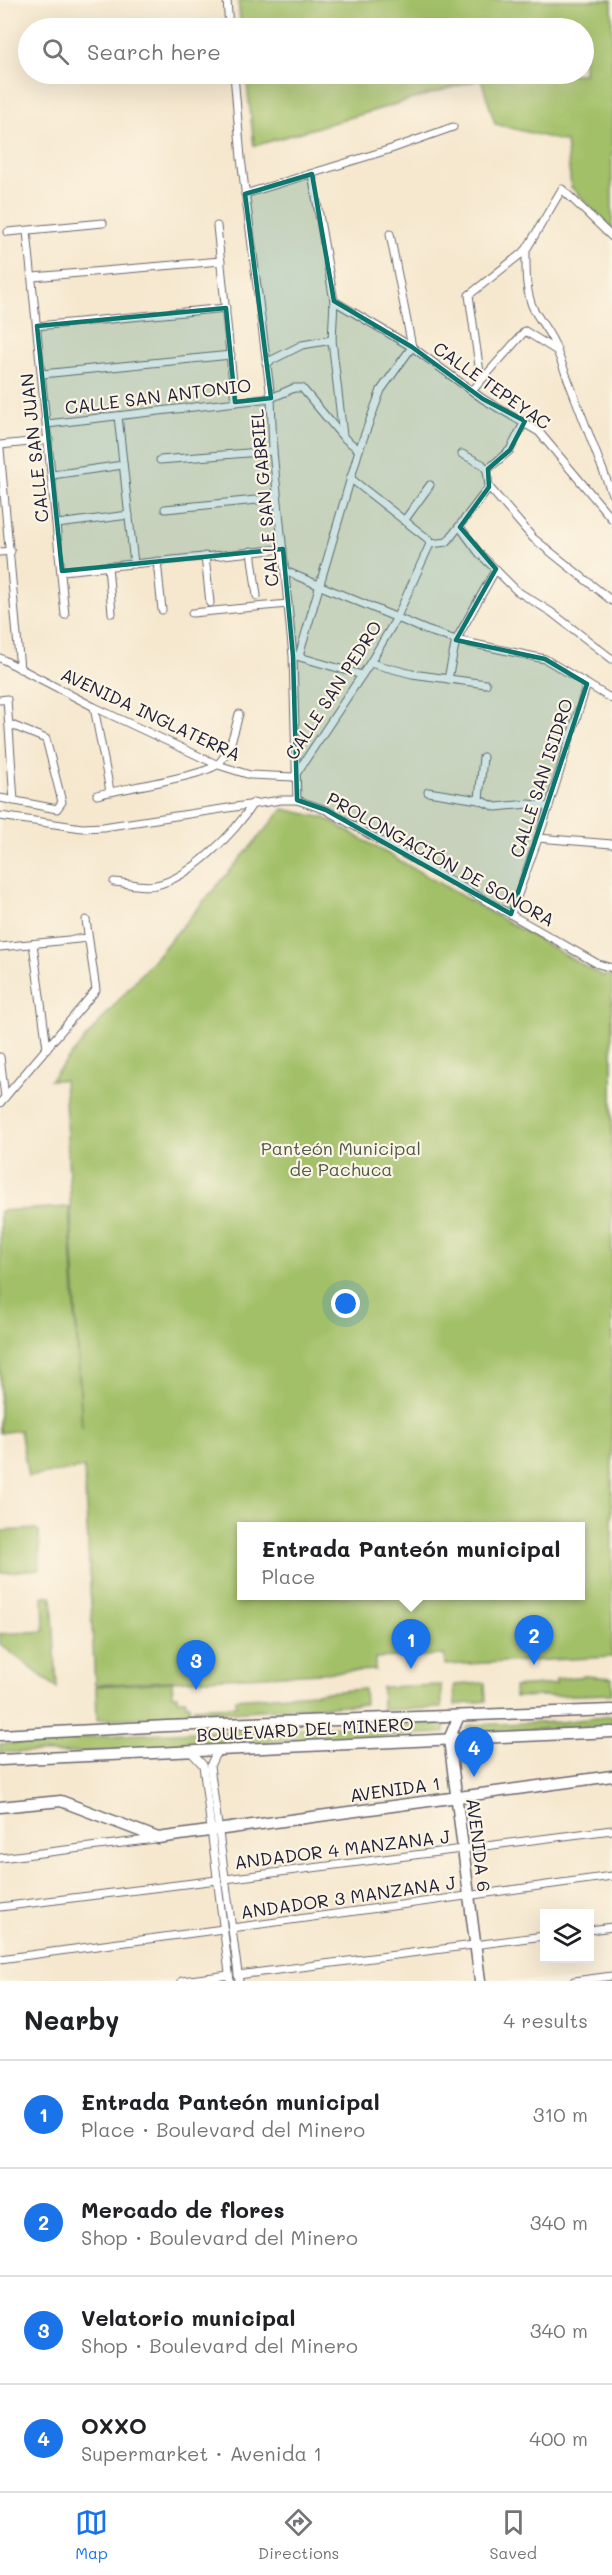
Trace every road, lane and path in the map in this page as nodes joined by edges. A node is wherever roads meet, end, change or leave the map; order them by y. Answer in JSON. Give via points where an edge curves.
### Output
{"nodes":[{"id":1,"x":227,"y":0,"type":"edge"},
{"id":2,"x":228,"y":18,"type":"edge"},
{"id":3,"x":235,"y":84,"type":"edge"},
{"id":4,"x":453,"y":127,"type":"dead end"},
{"id":5,"x":312,"y":174,"type":"junction"},
{"id":6,"x":245,"y":194,"type":"junction"},
{"id":7,"x":103,"y":223,"type":"dead end"},
{"id":8,"x":217,"y":226,"type":"dead end"},
{"id":9,"x":27,"y":231,"type":"junction"},
{"id":10,"x":8,"y":232,"type":"dead end"},
{"id":11,"x":390,"y":234,"type":"dead end"},
{"id":12,"x":612,"y":237,"type":"edge"},
{"id":13,"x":526,"y":250,"type":"junction"},
{"id":14,"x":221,"y":261,"type":"junction"},
{"id":15,"x":33,"y":277,"type":"junction"},
{"id":16,"x":334,"y":301,"type":"junction"},
{"id":17,"x":226,"y":308,"type":"junction"},
{"id":18,"x":37,"y":326,"type":"junction"},
{"id":19,"x":332,"y":340,"type":"junction"},
{"id":20,"x":412,"y":347,"type":"junction"},
{"id":21,"x":557,"y":351,"type":"junction"},
{"id":22,"x":231,"y":355,"type":"junction"},
{"id":23,"x":266,"y":363,"type":"junction"},
{"id":24,"x":42,"y":374,"type":"junction"},
{"id":25,"x":481,"y":380,"type":"junction"},
{"id":26,"x":472,"y":391,"type":"junction"},
{"id":27,"x":271,"y":398,"type":"junction"},
{"id":28,"x":235,"y":402,"type":"junction"},
{"id":29,"x":118,"y":416,"type":"junction"},
{"id":30,"x":525,"y":421,"type":"junction"},
{"id":31,"x":47,"y":424,"type":"junction"},
{"id":32,"x":343,"y":437,"type":"junction"},
{"id":33,"x":49,"y":440,"type":"junction"},
{"id":34,"x":0,"y":447,"type":"edge"},
{"id":35,"x":359,"y":450,"type":"junction"},
{"id":36,"x":273,"y":451,"type":"junction"},
{"id":37,"x":462,"y":454,"type":"dead end"},
{"id":38,"x":0,"y":455,"type":"edge"},
{"id":39,"x":160,"y":460,"type":"dead end"},
{"id":40,"x":123,"y":465,"type":"junction"},
{"id":41,"x":487,"y":470,"type":"junction"},
{"id":42,"x":52,"y":475,"type":"junction"},
{"id":43,"x":350,"y":478,"type":"junction"},
{"id":44,"x":430,"y":485,"type":"dead end"},
{"id":45,"x":489,"y":487,"type":"junction"},
{"id":46,"x":612,"y":494,"type":"edge"},
{"id":47,"x":277,"y":498,"type":"junction"},
{"id":48,"x":3,"y":501,"type":"edge"},
{"id":49,"x":165,"y":509,"type":"dead end"},
{"id":50,"x":129,"y":515,"type":"junction"},
{"id":51,"x":612,"y":519,"type":"edge"},
{"id":52,"x":404,"y":521,"type":"junction"},
{"id":53,"x":57,"y":524,"type":"junction"},
{"id":54,"x":460,"y":528,"type":"junction"},
{"id":55,"x":430,"y":544,"type":"junction"},
{"id":56,"x":283,"y":549,"type":"junction"},
{"id":57,"x":11,"y":551,"type":"junction"},
{"id":58,"x":251,"y":551,"type":"junction"},
{"id":59,"x":0,"y":552,"type":"edge"},
{"id":60,"x":205,"y":556,"type":"junction"},
{"id":61,"x":157,"y":561,"type":"junction"},
{"id":62,"x":134,"y":564,"type":"junction"},
{"id":63,"x":108,"y":566,"type":"junction"},
{"id":64,"x":496,"y":569,"type":"junction"},
{"id":65,"x":62,"y":571,"type":"junction"},
{"id":66,"x":285,"y":571,"type":"junction"},
{"id":67,"x":320,"y":587,"type":"junction"},
{"id":68,"x":257,"y":596,"type":"dead end"},
{"id":69,"x":612,"y":601,"type":"edge"},
{"id":70,"x":210,"y":603,"type":"dead end"},
{"id":71,"x":288,"y":604,"type":"junction"},
{"id":72,"x":162,"y":610,"type":"dead end"},
{"id":73,"x":112,"y":613,"type":"dead end"},
{"id":74,"x":192,"y":613,"type":"dead end"},
{"id":75,"x":66,"y":615,"type":"dead end"},
{"id":76,"x":396,"y":619,"type":"junction"},
{"id":77,"x":456,"y":640,"type":"junction"},
{"id":78,"x":296,"y":656,"type":"junction"},
{"id":79,"x":0,"y":658,"type":"edge"},
{"id":80,"x":612,"y":659,"type":"edge"},
{"id":81,"x":370,"y":663,"type":"junction"},
{"id":82,"x":20,"y":669,"type":"junction"},
{"id":83,"x":362,"y":675,"type":"junction"},
{"id":84,"x":448,"y":679,"type":"junction"},
{"id":85,"x":486,"y":684,"type":"dead end"},
{"id":86,"x":587,"y":684,"type":"junction"},
{"id":87,"x":612,"y":699,"type":"edge"},
{"id":88,"x":3,"y":700,"type":"edge"},
{"id":89,"x":94,"y":707,"type":"junction"},
{"id":90,"x":239,"y":714,"type":"dead end"},
{"id":91,"x":9,"y":724,"type":"junction"},
{"id":92,"x":483,"y":757,"type":"dead end"},
{"id":93,"x":218,"y":765,"type":"junction"},
{"id":94,"x":294,"y":777,"type":"junction"},
{"id":95,"x":110,"y":791,"type":"junction"},
{"id":96,"x":428,"y":792,"type":"dead end"},
{"id":97,"x":97,"y":795,"type":"dead end"},
{"id":98,"x":0,"y":798,"type":"edge"},
{"id":99,"x":297,"y":800,"type":"junction"},
{"id":100,"x":479,"y":800,"type":"junction"},
{"id":101,"x":14,"y":801,"type":"junction"},
{"id":102,"x":253,"y":803,"type":"junction"},
{"id":103,"x":549,"y":807,"type":"junction"},
{"id":104,"x":0,"y":816,"type":"edge"},
{"id":105,"x":539,"y":836,"type":"junction"},
{"id":106,"x":612,"y":844,"type":"edge"},
{"id":107,"x":114,"y":882,"type":"dead end"},
{"id":108,"x":511,"y":914,"type":"junction"},
{"id":109,"x":86,"y":920,"type":"dead end"},
{"id":110,"x":88,"y":938,"type":"junction"},
{"id":111,"x":33,"y":944,"type":"junction"},
{"id":112,"x":0,"y":947,"type":"edge"},
{"id":113,"x":612,"y":968,"type":"edge"},
{"id":114,"x":47,"y":1047,"type":"junction"},
{"id":115,"x":0,"y":1057,"type":"edge"},
{"id":116,"x":3,"y":1100,"type":"edge"},
{"id":117,"x":612,"y":1710,"type":"edge"},
{"id":118,"x":459,"y":1716,"type":"junction"},
{"id":119,"x":612,"y":1732,"type":"edge"},
{"id":120,"x":0,"y":1735,"type":"edge"},
{"id":121,"x":449,"y":1739,"type":"junction"},
{"id":122,"x":222,"y":1750,"type":"junction"},
{"id":123,"x":190,"y":1751,"type":"junction"},
{"id":124,"x":0,"y":1760,"type":"edge"},
{"id":125,"x":612,"y":1776,"type":"edge"},
{"id":126,"x":456,"y":1797,"type":"junction"},
{"id":127,"x":0,"y":1807,"type":"edge"},
{"id":128,"x":213,"y":1812,"type":"junction"},
{"id":129,"x":215,"y":1830,"type":"junction"},
{"id":130,"x":612,"y":1830,"type":"edge"},
{"id":131,"x":158,"y":1838,"type":"junction"},
{"id":132,"x":463,"y":1849,"type":"junction"},
{"id":133,"x":0,"y":1858,"type":"edge"},
{"id":134,"x":612,"y":1876,"type":"edge"},
{"id":135,"x":221,"y":1879,"type":"junction"},
{"id":136,"x":469,"y":1895,"type":"junction"},
{"id":137,"x":0,"y":1907,"type":"edge"},
{"id":138,"x":612,"y":1927,"type":"edge"},
{"id":139,"x":231,"y":1928,"type":"junction"},
{"id":140,"x":223,"y":1929,"type":"junction"},
{"id":141,"x":594,"y":1929,"type":"edge"},
{"id":142,"x":540,"y":1937,"type":"edge"},
{"id":143,"x":476,"y":1946,"type":"junction"},
{"id":144,"x":0,"y":1959,"type":"edge"},
{"id":145,"x":612,"y":1976,"type":"edge"},
{"id":146,"x":230,"y":1978,"type":"edge"},
{"id":147,"x":238,"y":1978,"type":"edge"},
{"id":148,"x":182,"y":1981,"type":"edge"},
{"id":149,"x":480,"y":1981,"type":"edge"},
{"id":150,"x":574,"y":1981,"type":"edge"}],
"edges":[{"from":1,"to":2,"type":"street"},
{"from":3,"to":6,"type":"street","name":"CALLE SAN GABRIEL"},
{"from":4,"to":5,"type":"street"},
{"from":5,"to":6,"type":"street"},
{"from":5,"to":16,"type":"street"},
{"from":6,"to":23,"type":"street","name":"CALLE SAN GABRIEL"},
{"from":7,"to":9,"type":"street"},
{"from":8,"to":14,"type":"street","name":"CALLE SAN GABRIEL"},
{"from":9,"to":10,"type":"street"},
{"from":9,"to":15,"type":"street","name":"CALLE SAN JUAN"},
{"from":11,"to":20,"type":"street"},
{"from":12,"to":13,"type":"street","via":[[562,189]]},
{"from":13,"to":21,"type":"street","via":[[526,277],[533,308]]},
{"from":13,"to":25,"type":"street","via":[[469,295]]},
{"from":14,"to":15,"type":"street"},
{"from":14,"to":17,"type":"street","name":"CALLE SAN GABRIEL"},
{"from":15,"to":18,"type":"street","name":"CALLE SAN JUAN"},
{"from":16,"to":19,"type":"street"},
{"from":16,"to":20,"type":"street","name":"CALLE TEPEYAC"},
{"from":17,"to":18,"type":"street"},
{"from":17,"to":22,"type":"street","name":"CALLE SAN GABRIEL"},
{"from":18,"to":24,"type":"street","name":"CALLE SAN JUAN"},
{"from":19,"to":23,"type":"street","via":[[302,345]]},
{"from":19,"to":32,"type":"street"},
{"from":20,"to":26,"type":"street","name":"CALLE TEPEYAC"},
{"from":20,"to":35,"type":"street","via":[[381,390]]},
{"from":21,"to":25,"type":"street","via":[[525,331]]},
{"from":21,"to":46,"type":"street"},
{"from":22,"to":24,"type":"street"},
{"from":22,"to":28,"type":"street","name":"CALLE SAN GABRIEL"},
{"from":23,"to":27,"type":"street","name":"CALLE SAN GABRIEL"},
{"from":24,"to":31,"type":"street","name":"CALLE SAN JUAN"},
{"from":25,"to":26,"type":"street"},
{"from":26,"to":30,"type":"street","name":"CALLE TEPEYAC"},
{"from":27,"to":28,"type":"street","name":"CALLE SAN ANTONIO"},
{"from":27,"to":32,"type":"street","name":"CALLE SAN ANTONIO","via":[[302,388]]},
{"from":27,"to":36,"type":"street","name":"CALLE SAN GABRIEL"},
{"from":28,"to":29,"type":"street","name":"CALLE SAN ANTONIO"},
{"from":29,"to":31,"type":"street","name":"CALLE SAN ANTONIO"},
{"from":29,"to":40,"type":"street"},
{"from":30,"to":41,"type":"street","via":[[510,450]]},
{"from":30,"to":51,"type":"street","name":"CALLE TEPEYAC","via":[[539,432]]},
{"from":31,"to":33,"type":"street","name":"CALLE SAN JUAN"},
{"from":32,"to":35,"type":"street"},
{"from":33,"to":34,"type":"street"},
{"from":33,"to":42,"type":"street","name":"CALLE SAN JUAN"},
{"from":34,"to":38,"type":"street"},
{"from":35,"to":43,"type":"street"},
{"from":36,"to":39,"type":"street"},
{"from":36,"to":47,"type":"street","name":"CALLE SAN GABRIEL"},
{"from":37,"to":41,"type":"street"},
{"from":38,"to":48,"type":"street"},
{"from":40,"to":42,"type":"street"},
{"from":40,"to":50,"type":"street"},
{"from":41,"to":45,"type":"street"},
{"from":42,"to":53,"type":"street","name":"CALLE SAN JUAN"},
{"from":43,"to":52,"type":"street"},
{"from":43,"to":67,"type":"street"},
{"from":44,"to":52,"type":"street"},
{"from":45,"to":54,"type":"street"},
{"from":45,"to":69,"type":"street","via":[[533,538]]},
{"from":47,"to":49,"type":"street"},
{"from":47,"to":56,"type":"street","name":"CALLE SAN GABRIEL"},
{"from":48,"to":57,"type":"street"},
{"from":50,"to":53,"type":"street"},
{"from":50,"to":62,"type":"street"},
{"from":52,"to":55,"type":"street"},
{"from":53,"to":65,"type":"street","name":"CALLE SAN JUAN"},
{"from":54,"to":55,"type":"street","via":[[447,542]]},
{"from":54,"to":64,"type":"street"},
{"from":55,"to":76,"type":"street","name":"CALLE SAN PEDRO"},
{"from":56,"to":58,"type":"street"},
{"from":56,"to":66,"type":"street","name":"CALLE SAN GABRIEL"},
{"from":57,"to":59,"type":"street"},
{"from":57,"to":82,"type":"street"},
{"from":58,"to":60,"type":"street"},
{"from":58,"to":68,"type":"street"},
{"from":60,"to":61,"type":"street"},
{"from":60,"to":70,"type":"street"},
{"from":61,"to":62,"type":"street"},
{"from":61,"to":72,"type":"street"},
{"from":62,"to":63,"type":"street"},
{"from":63,"to":65,"type":"street"},
{"from":63,"to":73,"type":"street"},
{"from":64,"to":77,"type":"street"},
{"from":64,"to":80,"type":"street","via":[[517,591]]},
{"from":65,"to":75,"type":"street","name":"CALLE SAN JUAN"},
{"from":66,"to":67,"type":"street"},
{"from":66,"to":71,"type":"street","name":"CALLE SAN GABRIEL"},
{"from":67,"to":76,"type":"street"},
{"from":67,"to":78,"type":"street"},
{"from":71,"to":74,"type":"street"},
{"from":71,"to":78,"type":"street","name":"CALLE SAN GABRIEL"},
{"from":76,"to":77,"type":"street"},
{"from":76,"to":81,"type":"street","name":"CALLE SAN PEDRO"},
{"from":77,"to":84,"type":"street"},
{"from":77,"to":86,"type":"street","via":[[545,660]]},
{"from":78,"to":83,"type":"street"},
{"from":78,"to":94,"type":"street","name":"CALLE SAN GABRIEL"},
{"from":79,"to":82,"type":"street","name":"AVENIDA INGLATERRA"},
{"from":81,"to":83,"type":"street","name":"CALLE SAN PEDRO"},
{"from":81,"to":84,"type":"street"},
{"from":82,"to":89,"type":"street","name":"AVENIDA INGLATERRA"},
{"from":83,"to":94,"type":"street","name":"CALLE SAN PEDRO"},
{"from":84,"to":85,"type":"street"},
{"from":86,"to":87,"type":"street"},
{"from":86,"to":103,"type":"street","name":"CALLE SAN ISIDRO"},
{"from":88,"to":91,"type":"street"},
{"from":89,"to":93,"type":"street","name":"AVENIDA INGLATERRA"},
{"from":89,"to":95,"type":"street"},
{"from":90,"to":93,"type":"street"},
{"from":91,"to":101,"type":"street"},
{"from":91,"to":101,"type":"street","via":[[46,739],[62,802],[57,809]]},
{"from":92,"to":100,"type":"street"},
{"from":93,"to":94,"type":"street","name":"AVENIDA INGLATERRA","via":[[250,775]]},
{"from":93,"to":95,"type":"street"},
{"from":94,"to":99,"type":"street","name":"CALLE SAN GABRIEL"},
{"from":95,"to":97,"type":"street"},
{"from":96,"to":100,"type":"street"},
{"from":98,"to":101,"type":"street"},
{"from":99,"to":102,"type":"street","name":"PROLONGACIÓN DE SONORA"},
{"from":99,"to":108,"type":"street","name":"PROLONGACIÓN DE SONORA","via":[[327,810]]},
{"from":100,"to":103,"type":"street","via":[[496,807]]},
{"from":102,"to":104,"type":"street","name":"PROLONGACIÓN DE SONORA","via":[[103,828]]},
{"from":102,"to":107,"type":"street","via":[[207,855],[174,879],[154,886]]},
{"from":103,"to":105,"type":"street","name":"CALLE SAN ISIDRO"},
{"from":105,"to":106,"type":"street"},
{"from":105,"to":108,"type":"street","name":"CALLE SAN ISIDRO"},
{"from":108,"to":113,"type":"street","name":"PROLONGACIÓN DE SONORA"},
{"from":109,"to":110,"type":"street"},
{"from":110,"to":111,"type":"street"},
{"from":110,"to":114,"type":"street","via":[[96,990]]},
{"from":111,"to":112,"type":"street"},
{"from":111,"to":114,"type":"street"},
{"from":114,"to":116,"type":"street"},
{"from":115,"to":116,"type":"street"},
{"from":117,"to":118,"type":"main road","name":"BOULEVARD DEL MINERO"},
{"from":118,"to":120,"type":"main road","name":"BOULEVARD DEL MINERO"},
{"from":118,"to":121,"type":"main road"},
{"from":119,"to":121,"type":"main road","name":"BOULEVARD DEL MINERO"},
{"from":121,"to":122,"type":"main road","name":"BOULEVARD DEL MINERO"},
{"from":121,"to":126,"type":"main road","name":"AVENIDA 6"},
{"from":122,"to":123,"type":"main road","name":"BOULEVARD DEL MINERO"},
{"from":122,"to":128,"type":"street","via":[[210,1766]]},
{"from":123,"to":124,"type":"main road","name":"BOULEVARD DEL MINERO"},
{"from":123,"to":128,"type":"street","via":[[203,1765]]},
{"from":125,"to":126,"type":"main road","name":"AVENIDA 1"},
{"from":126,"to":129,"type":"main road","name":"AVENIDA 1"},
{"from":126,"to":132,"type":"main road","name":"AVENIDA 6"},
{"from":127,"to":131,"type":"main road","via":[[61,1801]]},
{"from":128,"to":129,"type":"street"},
{"from":129,"to":131,"type":"main road","name":"AVENIDA 1"},
{"from":129,"to":135,"type":"street"},
{"from":130,"to":132,"type":"street","name":"ANDADOR 4 MANZANA J"},
{"from":131,"to":133,"type":"street"},
{"from":132,"to":135,"type":"street","name":"ANDADOR 4 MANZANA J"},
{"from":132,"to":136,"type":"main road","name":"AVENIDA 6"},
{"from":134,"to":136,"type":"street","name":"ANDADOR 3 MANZANA J"},
{"from":135,"to":137,"type":"street","name":"ANDADOR 4 MANZANA J"},
{"from":135,"to":139,"type":"street"},
{"from":135,"to":140,"type":"street"},
{"from":136,"to":139,"type":"street","name":"ANDADOR 3 MANZANA J"},
{"from":136,"to":143,"type":"main road","name":"AVENIDA 6"},
{"from":138,"to":141,"type":"street"},
{"from":139,"to":147,"type":"street"},
{"from":140,"to":144,"type":"street"},
{"from":140,"to":146,"type":"street"},
{"from":142,"to":143,"type":"street"},
{"from":143,"to":147,"type":"street"},
{"from":143,"to":149,"type":"main road","name":"AVENIDA 6"},
{"from":145,"to":150,"type":"street"},
{"from":146,"to":148,"type":"street"}]}
